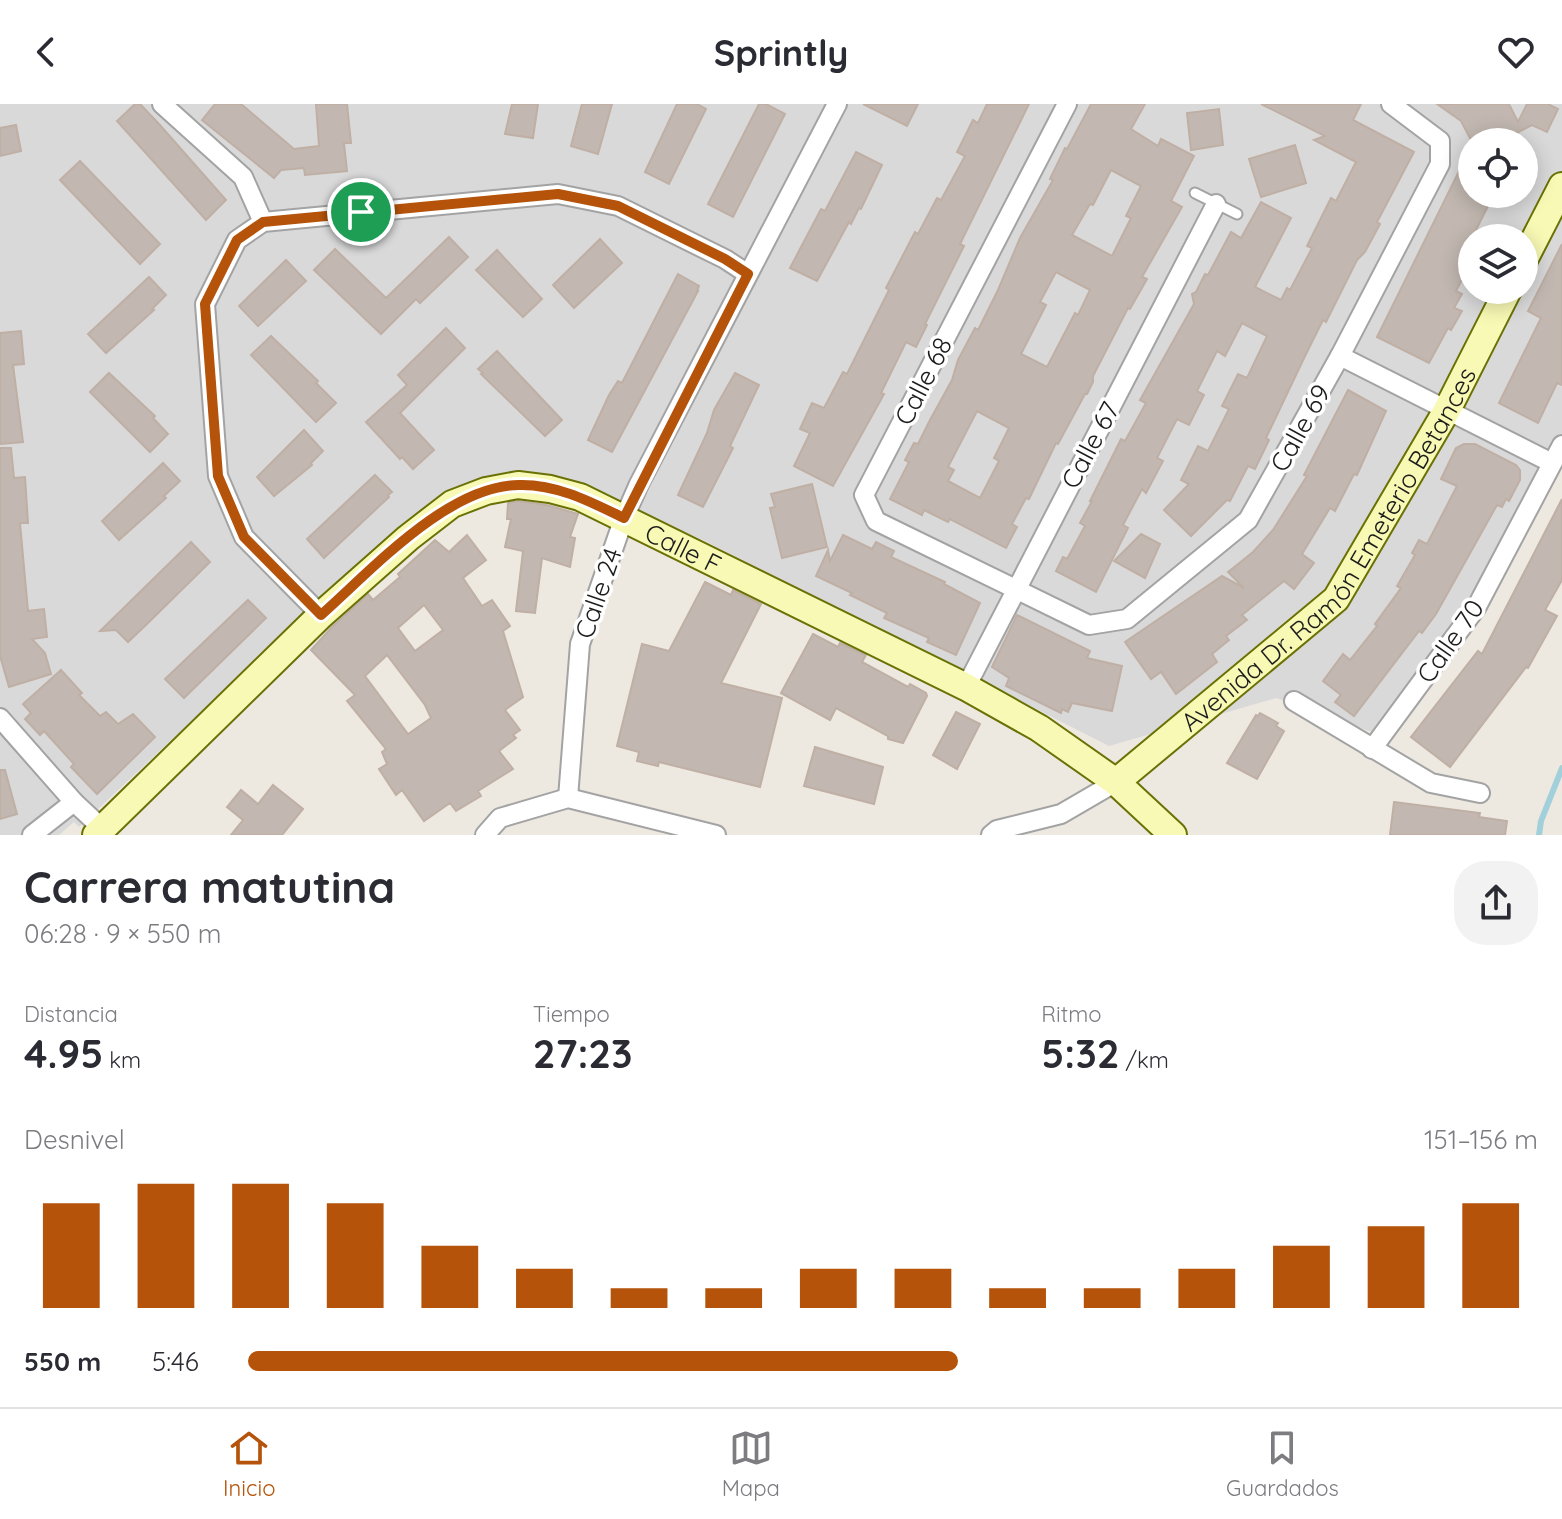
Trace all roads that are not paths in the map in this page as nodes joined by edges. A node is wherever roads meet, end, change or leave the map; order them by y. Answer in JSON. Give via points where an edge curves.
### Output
{"nodes":[{"id":1,"x":162,"y":104,"type":"edge"},
{"id":2,"x":837,"y":104,"type":"edge"},
{"id":3,"x":1067,"y":104,"type":"edge"},
{"id":4,"x":1391,"y":104,"type":"edge"},
{"id":5,"x":1562,"y":186,"type":"edge"},
{"id":6,"x":1195,"y":193,"type":"dead end"},
{"id":7,"x":1216,"y":204,"type":"junction"},
{"id":8,"x":1237,"y":214,"type":"dead end"},
{"id":9,"x":263,"y":222,"type":"junction"},
{"id":10,"x":1538,"y":233,"type":"edge"},
{"id":11,"x":748,"y":274,"type":"junction"},
{"id":12,"x":1501,"y":304,"type":"edge"},
{"id":13,"x":1340,"y":356,"type":"junction"},
{"id":14,"x":1447,"y":410,"type":"junction"},
{"id":15,"x":1562,"y":445,"type":"edge"},
{"id":16,"x":1552,"y":463,"type":"junction"},
{"id":17,"x":624,"y":518,"type":"junction"},
{"id":18,"x":1015,"y":589,"type":"junction"},
{"id":19,"x":321,"y":615,"type":"junction"},
{"id":20,"x":966,"y":687,"type":"junction"},
{"id":21,"x":1294,"y":701,"type":"dead end"},
{"id":22,"x":0,"y":718,"type":"edge"},
{"id":23,"x":1372,"y":749,"type":"junction"},
{"id":24,"x":1116,"y":782,"type":"junction"},
{"id":25,"x":1480,"y":793,"type":"dead end"},
{"id":26,"x":568,"y":798,"type":"junction"},
{"id":27,"x":74,"y":802,"type":"junction"},
{"id":28,"x":100,"y":832,"type":"edge"},
{"id":29,"x":32,"y":835,"type":"edge"},
{"id":30,"x":485,"y":835,"type":"edge"},
{"id":31,"x":716,"y":835,"type":"edge"},
{"id":32,"x":991,"y":835,"type":"edge"},
{"id":33,"x":1173,"y":835,"type":"edge"}],
"edges":[{"from":1,"to":9,"type":"street","via":[[243,177]]},
{"from":2,"to":11,"type":"street","name":"Calle 24"},
{"from":3,"to":18,"type":"street","name":"Calle 68","via":[[864,495],[876,521]]},
{"from":4,"to":13,"type":"street","name":"Calle 69","via":[[1440,141],[1440,164]]},
{"from":5,"to":10,"type":"street"},
{"from":6,"to":7,"type":"lane"},
{"from":7,"to":8,"type":"lane"},
{"from":7,"to":18,"type":"street","name":"Calle 67"},
{"from":9,"to":11,"type":"street","via":[[558,194],[618,206]]},
{"from":9,"to":19,"type":"street","via":[[237,240],[205,304],[218,476],[244,537]]},
{"from":11,"to":17,"type":"street","name":"Calle 24"},
{"from":12,"to":14,"type":"street","name":"Avenida Dr. Ramón Emeterio Betances"},
{"from":13,"to":14,"type":"street"},
{"from":13,"to":18,"type":"street","name":"Calle 69","via":[[1248,520],[1127,619],[1089,625]]},
{"from":14,"to":16,"type":"street"},
{"from":14,"to":24,"type":"street","name":"Avenida Dr. Ramón Emeterio Betances","via":[[1336,599]]},
{"from":15,"to":16,"type":"street","name":"Calle 70"},
{"from":16,"to":23,"type":"street","name":"Calle 70","via":[[1476,608]]},
{"from":17,"to":19,"type":"street","name":"Calle F","via":[[550,489],[518,485],[486,491],[452,504]]},
{"from":17,"to":20,"type":"street","name":"Calle F"},
{"from":17,"to":26,"type":"street","name":"Calle 24","via":[[580,644]]},
{"from":18,"to":20,"type":"street","name":"Calle 67"},
{"from":19,"to":28,"type":"street","name":"Calle F"},
{"from":20,"to":24,"type":"street","name":"Calle F","via":[[1039,728]]},
{"from":21,"to":23,"type":"street"},
{"from":22,"to":27,"type":"street"},
{"from":23,"to":25,"type":"street","via":[[1431,783]]},
{"from":24,"to":32,"type":"street","via":[[1061,814]]},
{"from":24,"to":33,"type":"street","name":"Calle F"},
{"from":26,"to":30,"type":"street","via":[[500,818]]},
{"from":26,"to":31,"type":"street"},
{"from":27,"to":28,"type":"street"},
{"from":27,"to":29,"type":"street"}]}
